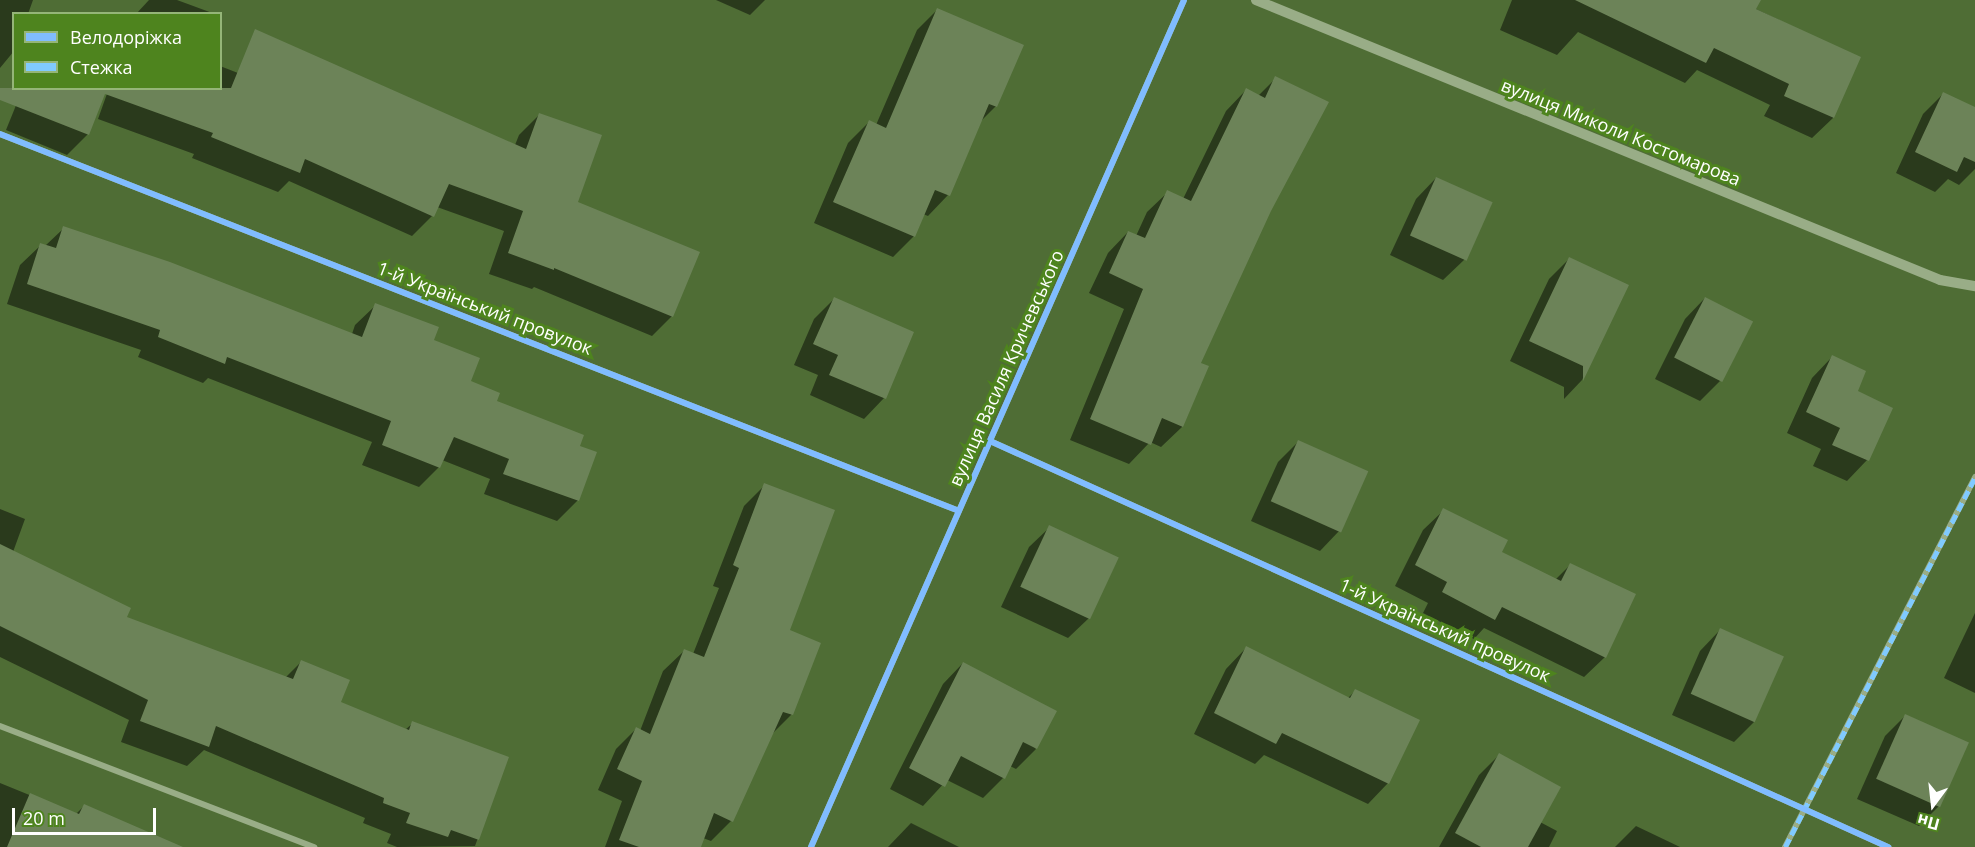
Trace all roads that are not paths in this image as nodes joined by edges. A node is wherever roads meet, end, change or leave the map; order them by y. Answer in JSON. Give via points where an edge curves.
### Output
{"nodes":[{"id":1,"x":1185,"y":0,"type":"edge"},
{"id":2,"x":1256,"y":0,"type":"edge"},
{"id":3,"x":0,"y":134,"type":"edge"},
{"id":4,"x":1975,"y":286,"type":"edge"},
{"id":5,"x":990,"y":441,"type":"junction"},
{"id":6,"x":1975,"y":477,"type":"edge"},
{"id":7,"x":959,"y":511,"type":"junction"},
{"id":8,"x":0,"y":726,"type":"edge"},
{"id":9,"x":1804,"y":808,"type":"junction"},
{"id":10,"x":314,"y":847,"type":"edge"},
{"id":11,"x":811,"y":847,"type":"edge"},
{"id":12,"x":1785,"y":847,"type":"edge"},
{"id":13,"x":1888,"y":847,"type":"edge"}],
"edges":[{"from":1,"to":5,"type":"street","name":"вулиця Василя Кричевського"},
{"from":2,"to":4,"type":"street","name":"вулиця Миколи Костомарова","via":[[1941,280]]},
{"from":3,"to":7,"type":"street","name":"1-й Український провулок"},
{"from":5,"to":7,"type":"street","name":"вулиця Василя Кричевського"},
{"from":5,"to":9,"type":"street","name":"1-й Український провулок"},
{"from":6,"to":9,"type":"street"},
{"from":7,"to":11,"type":"street","name":"вулиця Василя Кричевського"},
{"from":8,"to":10,"type":"street"},
{"from":9,"to":12,"type":"street"},
{"from":9,"to":13,"type":"street","name":"1-й Український провулок"}]}
